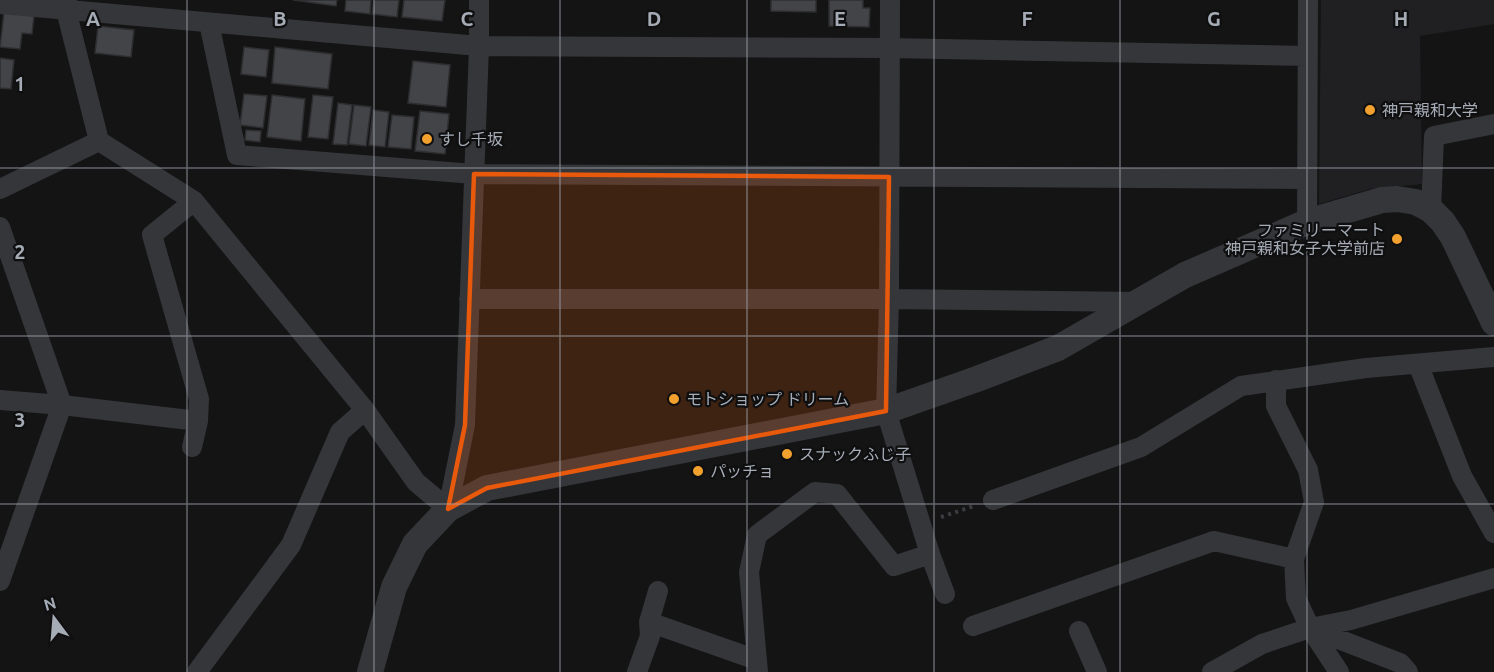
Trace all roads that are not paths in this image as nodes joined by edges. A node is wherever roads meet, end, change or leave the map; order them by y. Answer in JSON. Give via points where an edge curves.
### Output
{"nodes":[{"id":1,"x":479,"y":0,"type":"edge"},
{"id":2,"x":890,"y":0,"type":"edge"},
{"id":3,"x":1308,"y":0,"type":"edge"},
{"id":4,"x":0,"y":4,"type":"edge"},
{"id":5,"x":67,"y":5,"type":"edge"},
{"id":6,"x":209,"y":23,"type":"junction"},
{"id":7,"x":479,"y":46,"type":"junction"},
{"id":8,"x":890,"y":48,"type":"junction"},
{"id":9,"x":1308,"y":56,"type":"junction"},
{"id":10,"x":1494,"y":124,"type":"edge"},
{"id":11,"x":99,"y":141,"type":"junction"},
{"id":12,"x":474,"y":174,"type":"junction"},
{"id":13,"x":889,"y":177,"type":"junction"},
{"id":14,"x":1307,"y":179,"type":"junction"},
{"id":15,"x":0,"y":189,"type":"edge"},
{"id":16,"x":194,"y":201,"type":"junction"},
{"id":17,"x":1431,"y":210,"type":"junction"},
{"id":18,"x":1307,"y":222,"type":"junction"},
{"id":19,"x":0,"y":227,"type":"edge"},
{"id":20,"x":469,"y":299,"type":"junction"},
{"id":21,"x":889,"y":299,"type":"junction"},
{"id":22,"x":1139,"y":302,"type":"junction"},
{"id":23,"x":1494,"y":323,"type":"edge"},
{"id":24,"x":1494,"y":357,"type":"edge"},
{"id":25,"x":1418,"y":364,"type":"junction"},
{"id":26,"x":1276,"y":380,"type":"junction"},
{"id":27,"x":0,"y":400,"type":"edge"},
{"id":28,"x":62,"y":405,"type":"junction"},
{"id":29,"x":365,"y":410,"type":"junction"},
{"id":30,"x":886,"y":411,"type":"junction"},
{"id":31,"x":198,"y":421,"type":"junction"},
{"id":32,"x":192,"y":447,"type":"dead end"},
{"id":33,"x":993,"y":500,"type":"road end"},
{"id":34,"x":448,"y":509,"type":"junction"},
{"id":35,"x":1494,"y":533,"type":"edge"},
{"id":36,"x":930,"y":554,"type":"junction"},
{"id":37,"x":1294,"y":559,"type":"junction"},
{"id":38,"x":1494,"y":578,"type":"edge"},
{"id":39,"x":0,"y":581,"type":"edge"},
{"id":40,"x":658,"y":591,"type":"dead end"},
{"id":41,"x":945,"y":594,"type":"dead end"},
{"id":42,"x":649,"y":622,"type":"junction"},
{"id":43,"x":973,"y":626,"type":"dead end"},
{"id":44,"x":1310,"y":628,"type":"junction"},
{"id":45,"x":1079,"y":631,"type":"dead end"},
{"id":46,"x":757,"y":666,"type":"edge"},
{"id":47,"x":197,"y":672,"type":"edge"},
{"id":48,"x":370,"y":672,"type":"edge"},
{"id":49,"x":637,"y":672,"type":"edge"},
{"id":50,"x":1097,"y":672,"type":"edge"},
{"id":51,"x":1212,"y":672,"type":"edge"},
{"id":52,"x":1339,"y":672,"type":"edge"},
{"id":53,"x":1408,"y":672,"type":"edge"}],
"edges":[{"from":1,"to":7,"type":"street"},
{"from":2,"to":8,"type":"street"},
{"from":3,"to":9,"type":"street"},
{"from":4,"to":5,"type":"street"},
{"from":5,"to":6,"type":"street"},
{"from":5,"to":11,"type":"street"},
{"from":6,"to":7,"type":"street"},
{"from":6,"to":12,"type":"street","via":[[237,154]]},
{"from":7,"to":8,"type":"street"},
{"from":7,"to":12,"type":"street"},
{"from":8,"to":9,"type":"street"},
{"from":8,"to":13,"type":"street"},
{"from":9,"to":14,"type":"street"},
{"from":10,"to":17,"type":"street","via":[[1434,136]]},
{"from":11,"to":15,"type":"street"},
{"from":11,"to":16,"type":"street"},
{"from":12,"to":13,"type":"street"},
{"from":12,"to":20,"type":"street"},
{"from":13,"to":14,"type":"street"},
{"from":13,"to":21,"type":"street"},
{"from":14,"to":18,"type":"street"},
{"from":16,"to":29,"type":"street"},
{"from":16,"to":31,"type":"street","via":[[152,235],[199,399]]},
{"from":17,"to":18,"type":"street","via":[[1416,202],[1382,200]]},
{"from":17,"to":23,"type":"street","via":[[1453,237]]},
{"from":18,"to":22,"type":"street","via":[[1185,275]]},
{"from":19,"to":28,"type":"street"},
{"from":20,"to":21,"type":"street"},
{"from":20,"to":34,"type":"street","via":[[465,425]]},
{"from":21,"to":22,"type":"street"},
{"from":21,"to":30,"type":"street"},
{"from":22,"to":30,"type":"street","via":[[1058,348]]},
{"from":24,"to":25,"type":"street"},
{"from":25,"to":26,"type":"street"},
{"from":25,"to":35,"type":"street","via":[[1462,476]]},
{"from":26,"to":33,"type":"street","via":[[1241,386],[1141,447]]},
{"from":26,"to":37,"type":"street","via":[[1276,406],[1308,470],[1314,502]]},
{"from":27,"to":28,"type":"street"},
{"from":28,"to":31,"type":"street"},
{"from":28,"to":39,"type":"street"},
{"from":29,"to":34,"type":"street","via":[[416,482]]},
{"from":29,"to":47,"type":"street","via":[[340,432],[291,545]]},
{"from":30,"to":34,"type":"street","via":[[487,488]]},
{"from":30,"to":36,"type":"street"},
{"from":31,"to":32,"type":"street"},
{"from":34,"to":48,"type":"street","via":[[415,544],[394,587]]},
{"from":36,"to":41,"type":"street"},
{"from":36,"to":46,"type":"street","via":[[894,566],[837,494],[815,492],[758,535],[749,572]]},
{"from":37,"to":43,"type":"street","via":[[1214,541]]},
{"from":37,"to":44,"type":"street","via":[[1296,598]]},
{"from":38,"to":44,"type":"street","via":[[1351,620]]},
{"from":40,"to":42,"type":"street"},
{"from":42,"to":46,"type":"street"},
{"from":42,"to":49,"type":"street","via":[[650,636]]},
{"from":44,"to":51,"type":"street","via":[[1262,644]]},
{"from":44,"to":52,"type":"street"},
{"from":44,"to":53,"type":"street","via":[[1400,663]]},
{"from":45,"to":50,"type":"street"}]}
